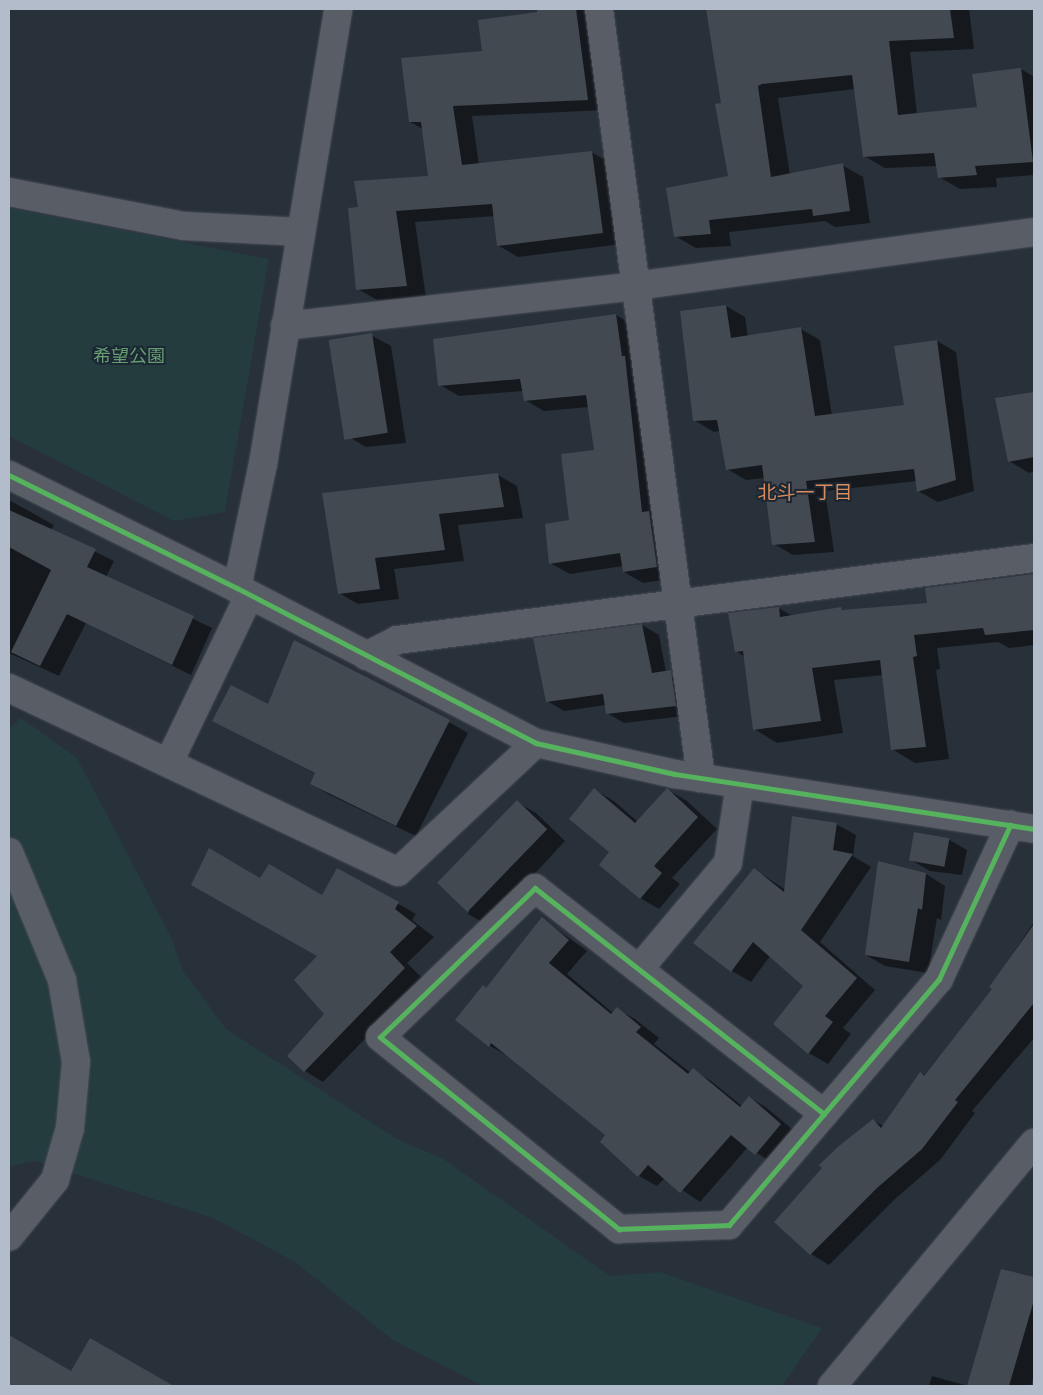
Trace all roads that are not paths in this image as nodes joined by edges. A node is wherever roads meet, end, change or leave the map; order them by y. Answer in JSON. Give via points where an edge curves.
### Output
{"nodes":[{"id":1,"x":338,"y":9,"type":"edge"},
{"id":2,"x":599,"y":9,"type":"edge"},
{"id":3,"x":9,"y":192,"type":"edge"},
{"id":4,"x":301,"y":232,"type":"junction"},
{"id":5,"x":1034,"y":232,"type":"edge"},
{"id":6,"x":635,"y":286,"type":"junction"},
{"id":7,"x":285,"y":326,"type":"junction"},
{"id":8,"x":9,"y":475,"type":"edge"},
{"id":9,"x":1034,"y":558,"type":"edge"},
{"id":10,"x":243,"y":592,"type":"junction"},
{"id":11,"x":676,"y":604,"type":"junction"},
{"id":12,"x":366,"y":656,"type":"junction"},
{"id":13,"x":9,"y":688,"type":"edge"},
{"id":14,"x":536,"y":743,"type":"junction"},
{"id":15,"x":169,"y":762,"type":"junction"},
{"id":16,"x":701,"y":778,"type":"junction"},
{"id":17,"x":740,"y":784,"type":"junction"},
{"id":18,"x":1022,"y":827,"type":"edge"},
{"id":19,"x":9,"y":852,"type":"edge"},
{"id":20,"x":639,"y":969,"type":"junction"},
{"id":21,"x":824,"y":1114,"type":"junction"},
{"id":22,"x":1034,"y":1144,"type":"edge"},
{"id":23,"x":9,"y":1237,"type":"edge"},
{"id":24,"x":832,"y":1386,"type":"edge"}],
"edges":[{"from":1,"to":4,"type":"street"},
{"from":2,"to":6,"type":"street"},
{"from":3,"to":4,"type":"street","via":[[184,226]]},
{"from":4,"to":7,"type":"street"},
{"from":5,"to":6,"type":"street"},
{"from":6,"to":7,"type":"street"},
{"from":6,"to":11,"type":"street"},
{"from":7,"to":10,"type":"street"},
{"from":8,"to":10,"type":"street"},
{"from":9,"to":11,"type":"street"},
{"from":10,"to":12,"type":"street"},
{"from":10,"to":15,"type":"street"},
{"from":11,"to":12,"type":"street","via":[[397,640]]},
{"from":11,"to":16,"type":"street"},
{"from":12,"to":14,"type":"street"},
{"from":13,"to":15,"type":"street"},
{"from":14,"to":15,"type":"street","via":[[398,872]]},
{"from":14,"to":16,"type":"street"},
{"from":16,"to":17,"type":"street"},
{"from":17,"to":18,"type":"street"},
{"from":17,"to":20,"type":"street","via":[[728,863]]},
{"from":18,"to":21,"type":"street","via":[[939,979]]},
{"from":19,"to":23,"type":"street","via":[[62,980],[76,1062],[70,1128],[55,1180]]},
{"from":20,"to":21,"type":"street"},
{"from":20,"to":21,"type":"street","via":[[535,888],[380,1037],[620,1229],[729,1225]]},
{"from":22,"to":24,"type":"street"}]}
